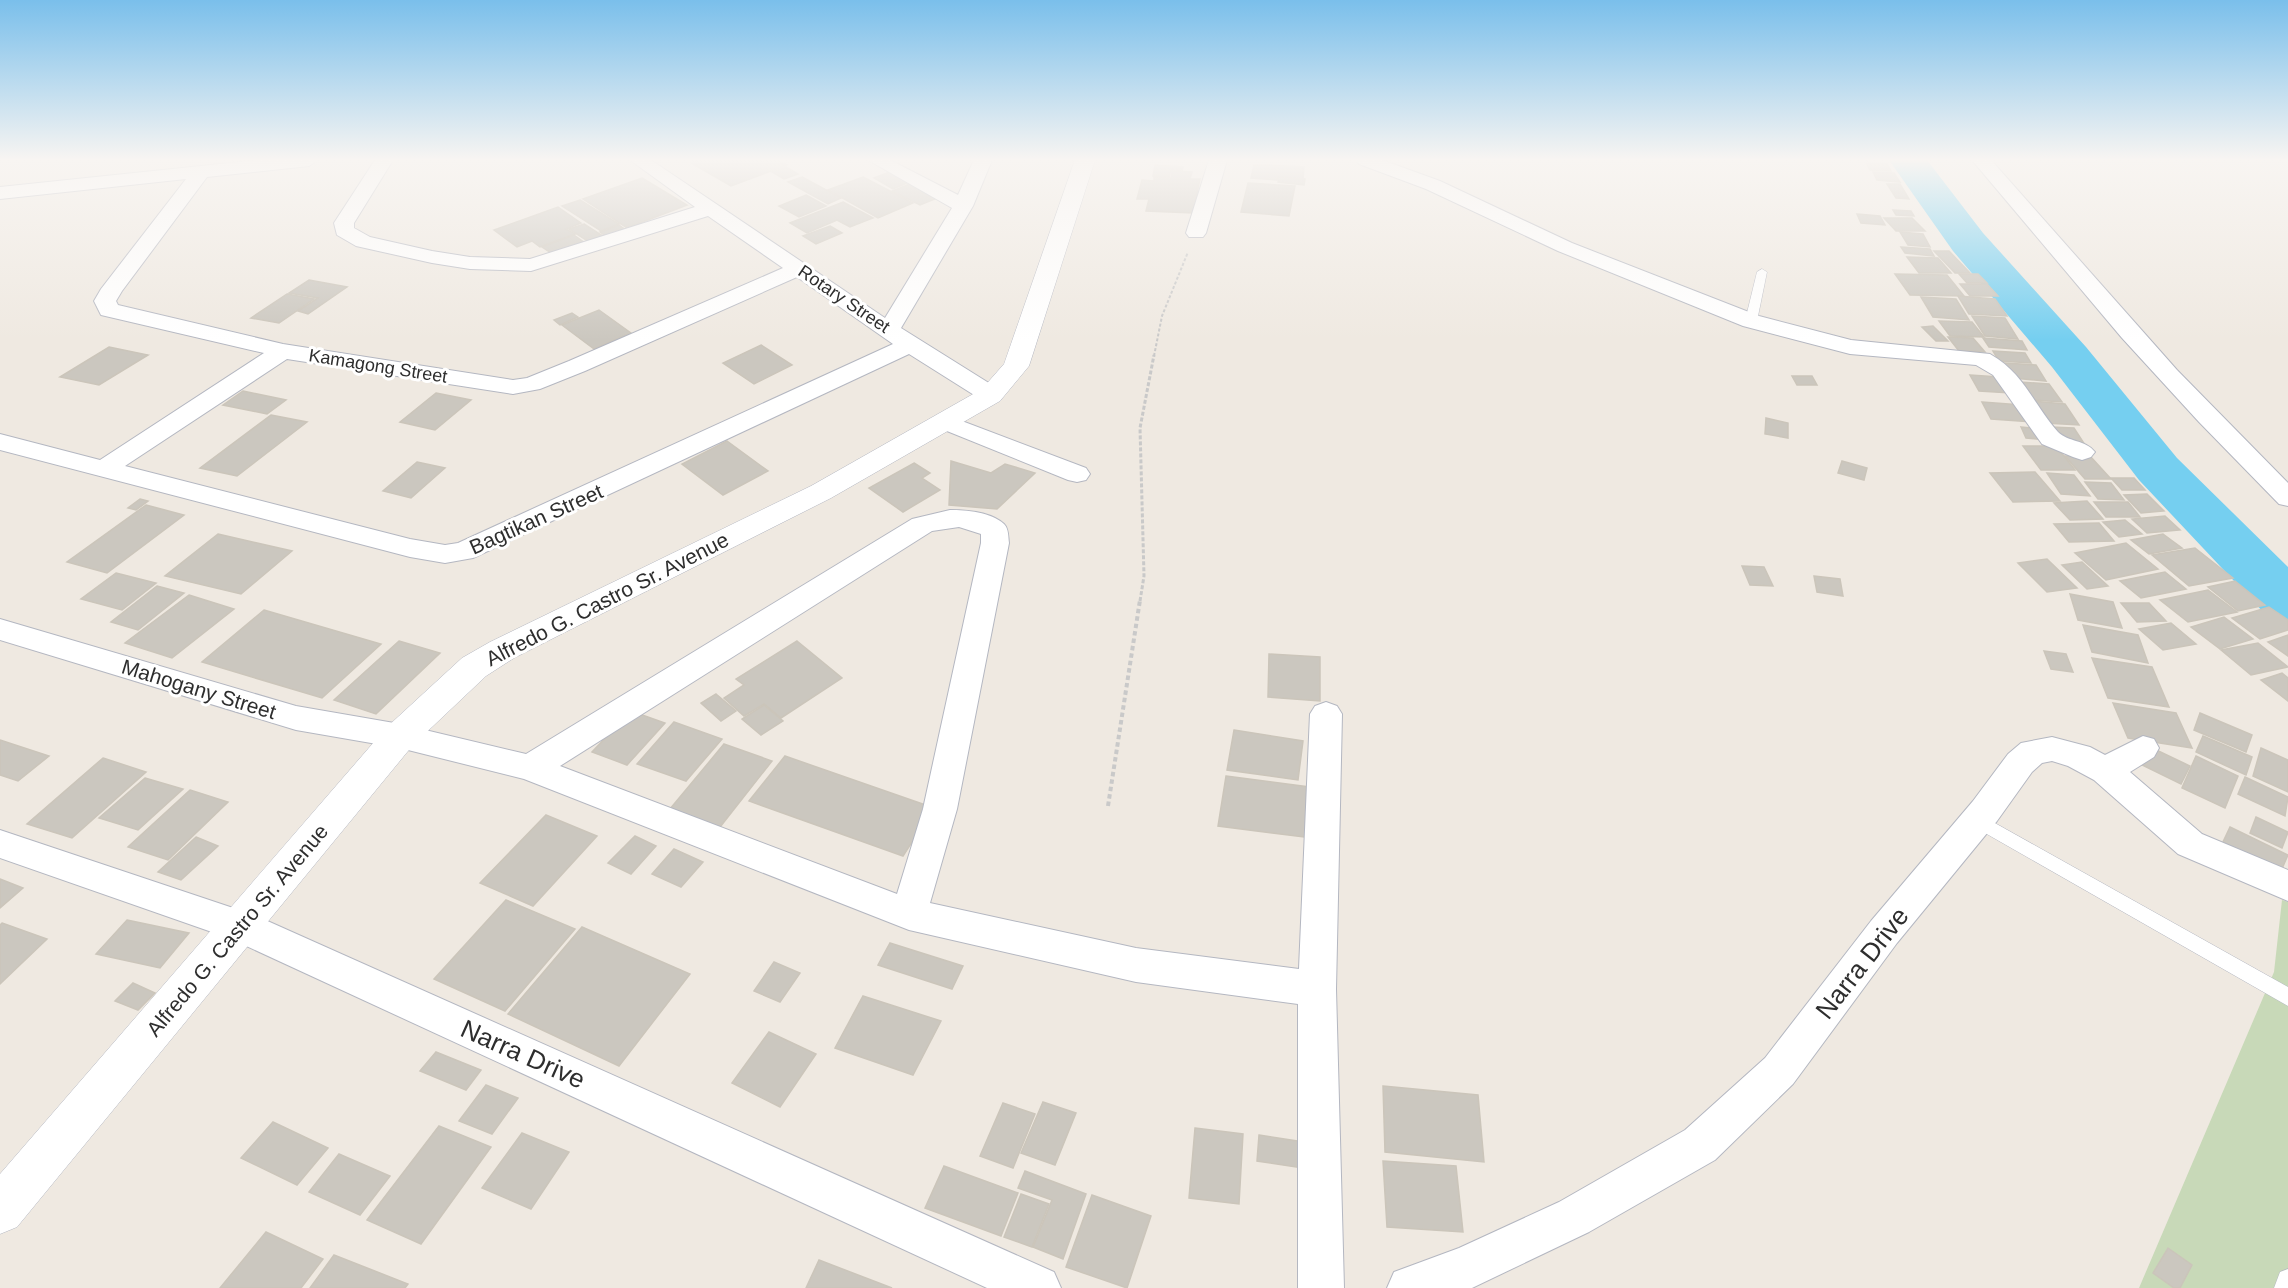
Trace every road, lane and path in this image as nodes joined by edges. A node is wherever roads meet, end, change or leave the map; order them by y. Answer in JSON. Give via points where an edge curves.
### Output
{"nodes":[{"id":1,"x":164,"y":220,"type":"edge"},
{"id":2,"x":346,"y":220,"type":"edge"},
{"id":3,"x":675,"y":220,"type":"edge"},
{"id":4,"x":729,"y":220,"type":"edge"},
{"id":5,"x":955,"y":220,"type":"edge"},
{"id":6,"x":1065,"y":220,"type":"edge"},
{"id":7,"x":1200,"y":220,"type":"edge"},
{"id":8,"x":1507,"y":220,"type":"edge"},
{"id":9,"x":2031,"y":220,"type":"edge"},
{"id":10,"x":1196,"y":233,"type":"joint"},
{"id":11,"x":798,"y":269,"type":"junction"},
{"id":12,"x":1762,"y":272,"type":"dead end"},
{"id":13,"x":1751,"y":321,"type":"junction"},
{"id":14,"x":889,"y":329,"type":"junction"},
{"id":15,"x":910,"y":345,"type":"junction"},
{"id":16,"x":284,"y":351,"type":"junction"},
{"id":17,"x":991,"y":395,"type":"junction"},
{"id":18,"x":946,"y":422,"type":"junction"},
{"id":19,"x":0,"y":442,"type":"edge"},
{"id":20,"x":2082,"y":452,"type":"dead end"},
{"id":21,"x":103,"y":469,"type":"junction"},
{"id":22,"x":1077,"y":474,"type":"dead end"},
{"id":23,"x":2288,"y":498,"type":"edge"},
{"id":24,"x":0,"y":629,"type":"edge"},
{"id":25,"x":1326,"y":714,"type":"dead end"},
{"id":26,"x":400,"y":736,"type":"junction"},
{"id":27,"x":2143,"y":748,"type":"dead end"},
{"id":28,"x":530,"y":768,"type":"junction"},
{"id":29,"x":2106,"y":771,"type":"junction"},
{"id":30,"x":1108,"y":806,"type":"dead end"},
{"id":31,"x":1977,"y":820,"type":"junction"},
{"id":32,"x":0,"y":844,"type":"edge"},
{"id":33,"x":2288,"y":885,"type":"edge"},
{"id":34,"x":909,"y":914,"type":"junction"},
{"id":35,"x":241,"y":926,"type":"junction"},
{"id":36,"x":1317,"y":989,"type":"junction"},
{"id":37,"x":2288,"y":997,"type":"edge"},
{"id":38,"x":0,"y":1210,"type":"edge"},
{"id":39,"x":2288,"y":1280,"type":"edge"},
{"id":40,"x":1038,"y":1288,"type":"edge"},
{"id":41,"x":1322,"y":1288,"type":"edge"},
{"id":42,"x":1410,"y":1288,"type":"edge"},
{"id":43,"x":2285,"y":1288,"type":"edge"}],
"edges":[{"from":1,"to":16,"type":"street","name":"Kamagong Street","via":[[112,289],[105,301],[110,310]]},
{"from":2,"to":3,"type":"street","via":[[344,231],[363,242],[432,257],[513,265],[546,262]]},
{"from":4,"to":11,"type":"street","name":"Rotary Street"},
{"from":5,"to":14,"type":"street"},
{"from":6,"to":17,"type":"street","name":"Alfredo G. Castro Sr. Avenue","via":[[1016,366]]},
{"from":7,"to":10,"type":"street"},
{"from":8,"to":13,"type":"street","via":[[1565,248]]},
{"from":9,"to":23,"type":"street","via":[[2222,436]]},
{"from":10,"to":30,"type":"path","via":[[1162,316],[1140,428],[1144,576]]},
{"from":11,"to":14,"type":"street","name":"Rotary Street"},
{"from":11,"to":16,"type":"street","name":"Kamagong Street","via":[[532,384],[502,386]]},
{"from":12,"to":13,"type":"lane"},
{"from":13,"to":20,"type":"street","via":[[1850,347],[1982,359],[2001,370],[2051,439]]},
{"from":14,"to":15,"type":"street","name":"Rotary Street"},
{"from":15,"to":17,"type":"street","name":"Rotary Street"},
{"from":15,"to":21,"type":"street","name":"Bagtikan Street","via":[[463,552],[445,554],[410,548]]},
{"from":16,"to":21,"type":"street"},
{"from":17,"to":18,"type":"street","name":"Alfredo G. Castro Sr. Avenue"},
{"from":18,"to":22,"type":"street"},
{"from":18,"to":26,"type":"street","name":"Alfredo G. Castro Sr. Avenue","via":[[821,492],[502,650],[474,667]]},
{"from":19,"to":21,"type":"street","name":"Bagtikan Street"},
{"from":24,"to":26,"type":"street","name":"Mahogany Street","via":[[296,718]]},
{"from":25,"to":36,"type":"street"},
{"from":26,"to":28,"type":"street","name":"Mahogany Street"},
{"from":26,"to":35,"type":"street","name":"Alfredo G. Castro Sr. Avenue"},
{"from":27,"to":29,"type":"street"},
{"from":28,"to":34,"type":"street","name":"Mahogany Street"},
{"from":28,"to":34,"type":"street","via":[[922,525],[959,517],[981,522],[994,530],[995,543],[940,809]]},
{"from":29,"to":31,"type":"street","name":"Narra Drive","via":[[2078,756],[2052,749],[2033,752],[2020,763]]},
{"from":29,"to":33,"type":"street","name":"Narra Drive","via":[[2190,843]]},
{"from":31,"to":37,"type":"lane"},
{"from":31,"to":42,"type":"street","name":"Narra Drive","via":[[1884,932],[1779,1071],[1700,1145],[1574,1217],[1466,1268]]},
{"from":32,"to":35,"type":"street","name":"Narra Drive"},
{"from":34,"to":36,"type":"street","name":"Mahogany Street","via":[[1136,965]]},
{"from":35,"to":38,"type":"street","name":"Alfredo G. Castro Sr. Avenue"},
{"from":35,"to":40,"type":"street","name":"Narra Drive"},
{"from":36,"to":41,"type":"street"},
{"from":39,"to":43,"type":"lane"}]}
